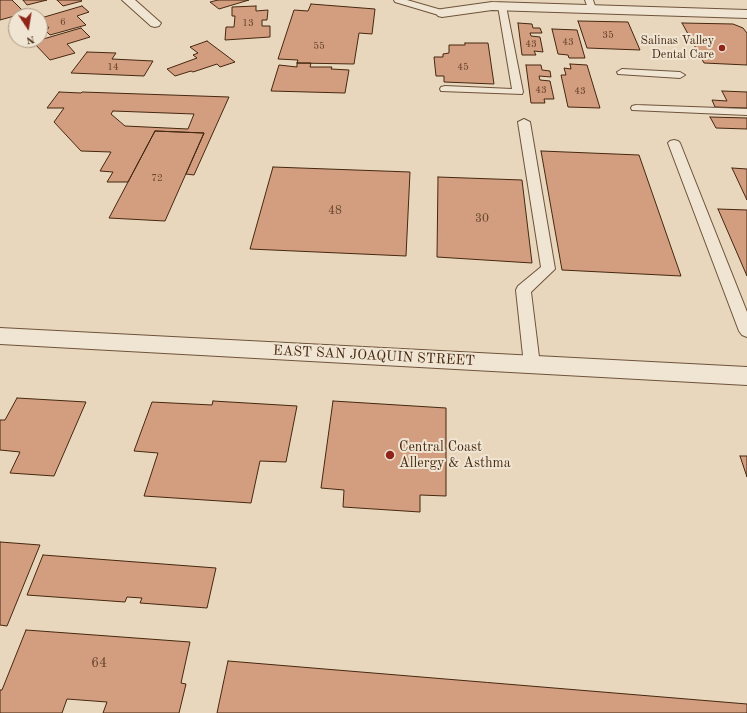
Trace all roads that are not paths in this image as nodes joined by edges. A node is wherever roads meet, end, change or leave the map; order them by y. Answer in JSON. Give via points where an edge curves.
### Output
{"nodes":[{"id":1,"x":128,"y":0,"type":"edge"},
{"id":2,"x":398,"y":0,"type":"edge"},
{"id":3,"x":590,"y":4,"type":"edge"},
{"id":4,"x":502,"y":6,"type":"junction"},
{"id":5,"x":442,"y":13,"type":"joint"},
{"id":6,"x":747,"y":14,"type":"edge"},
{"id":7,"x":155,"y":23,"type":"dead end"},
{"id":8,"x":622,"y":72,"type":"dead end"},
{"id":9,"x":680,"y":75,"type":"dead end"},
{"id":10,"x":446,"y":89,"type":"dead end"},
{"id":11,"x":636,"y":108,"type":"dead end"},
{"id":12,"x":747,"y":112,"type":"edge"},
{"id":13,"x":524,"y":122,"type":"dead end"},
{"id":14,"x":674,"y":144,"type":"dead end"},
{"id":15,"x":747,"y":331,"type":"edge"},
{"id":16,"x":0,"y":336,"type":"edge"},
{"id":17,"x":532,"y":365,"type":"junction"},
{"id":18,"x":747,"y":376,"type":"edge"}],
"edges":[{"from":1,"to":7,"type":"street"},
{"from":2,"to":5,"type":"lane"},
{"from":3,"to":4,"type":"street"},
{"from":3,"to":6,"type":"street"},
{"from":4,"to":5,"type":"street"},
{"from":4,"to":10,"type":"lane","via":[[518,92]]},
{"from":8,"to":9,"type":"lane"},
{"from":11,"to":12,"type":"lane"},
{"from":13,"to":17,"type":"lane","via":[[548,268],[523,290]]},
{"from":14,"to":15,"type":"lane"},
{"from":16,"to":17,"type":"street","name":"EAST SAN JOAQUIN STREET"},
{"from":17,"to":18,"type":"street","name":"EAST SAN JOAQUIN STREET"}]}
